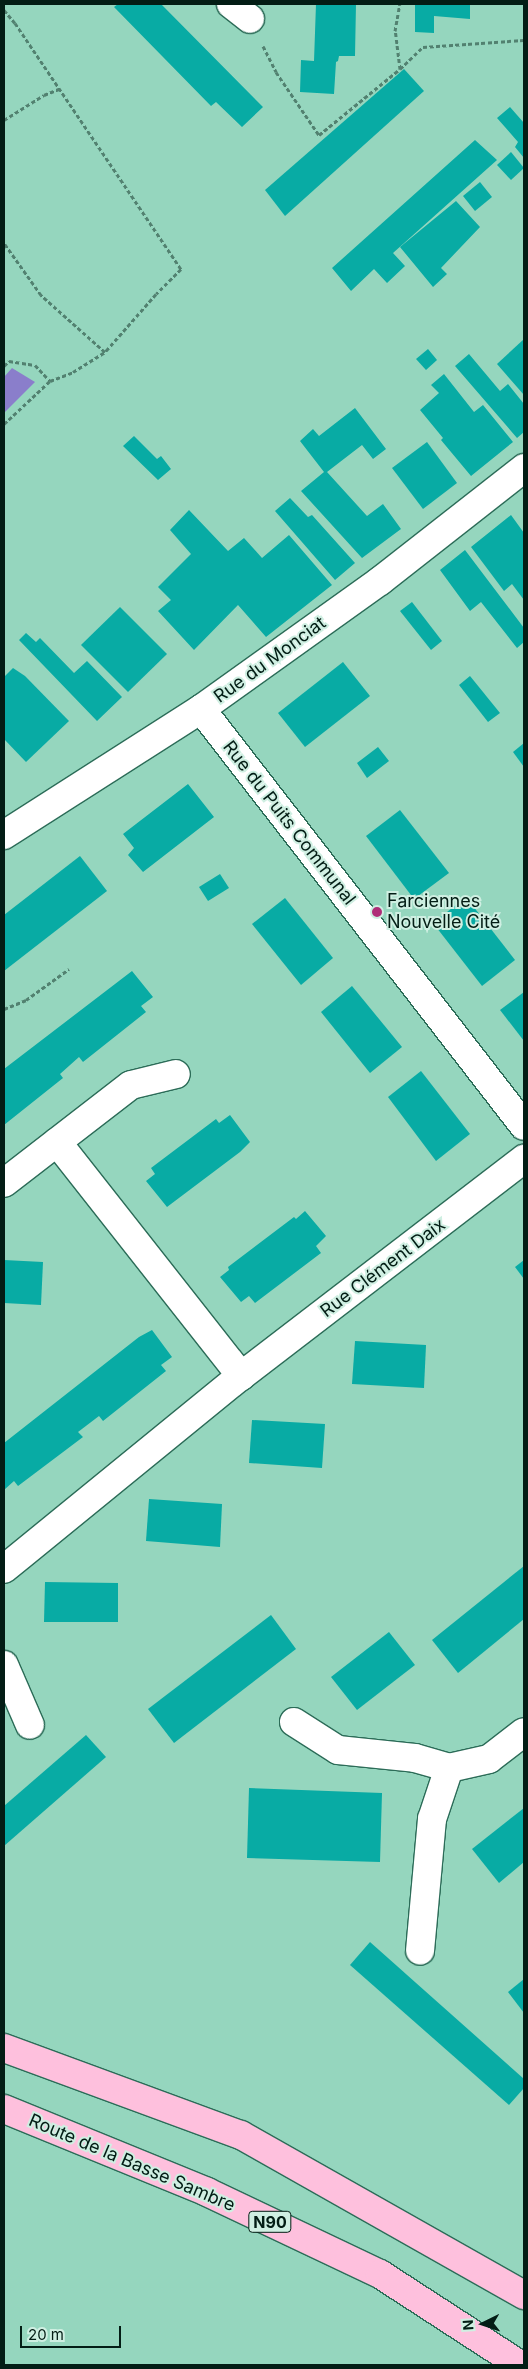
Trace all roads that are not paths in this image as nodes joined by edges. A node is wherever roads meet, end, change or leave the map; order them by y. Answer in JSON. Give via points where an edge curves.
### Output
{"nodes":[{"id":1,"x":524,"y":468,"type":"edge"},
{"id":2,"x":201,"y":710,"type":"junction"},
{"id":3,"x":4,"y":835,"type":"edge"},
{"id":4,"x":176,"y":1074,"type":"dead end"},
{"id":5,"x":524,"y":1126,"type":"edge"},
{"id":6,"x":57,"y":1142,"type":"junction"},
{"id":7,"x":524,"y":1160,"type":"edge"},
{"id":8,"x":4,"y":1183,"type":"edge"},
{"id":9,"x":242,"y":1376,"type":"junction"},
{"id":10,"x":4,"y":1569,"type":"edge"},
{"id":11,"x":4,"y":1665,"type":"edge"},
{"id":12,"x":294,"y":1722,"type":"dead end"},
{"id":13,"x":30,"y":1725,"type":"dead end"},
{"id":14,"x":524,"y":1732,"type":"edge"},
{"id":15,"x":449,"y":1768,"type":"junction"},
{"id":16,"x":420,"y":1950,"type":"dead end"},
{"id":17,"x":4,"y":2048,"type":"edge"},
{"id":18,"x":4,"y":2109,"type":"edge"},
{"id":19,"x":524,"y":2295,"type":"edge"},
{"id":20,"x":506,"y":2357,"type":"edge"},
{"id":21,"x":520,"y":2365,"type":"edge"}],
"edges":[{"from":1,"to":2,"type":"street","name":"Rue du Monciat","via":[[380,581]]},
{"from":2,"to":3,"type":"street","name":"Rue du Monciat"},
{"from":2,"to":5,"type":"street","name":"Rue du Puits Communal"},
{"from":4,"to":6,"type":"street","via":[[131,1085]]},
{"from":6,"to":8,"type":"street"},
{"from":6,"to":9,"type":"street"},
{"from":7,"to":9,"type":"street","name":"Rue Clément Daix"},
{"from":9,"to":10,"type":"street","name":"Rue Clément Daix"},
{"from":11,"to":13,"type":"street"},
{"from":12,"to":15,"type":"street","via":[[338,1750],[416,1758]]},
{"from":14,"to":15,"type":"street","via":[[489,1759]]},
{"from":15,"to":16,"type":"street","via":[[432,1819]]},
{"from":17,"to":19,"type":"highway","via":[[241,2135]]},
{"from":18,"to":20,"type":"highway","name":"Route de la Basse Sambre","number":"N90","via":[[207,2192],[380,2274]]},
{"from":20,"to":21,"type":"highway","name":"Route de la Basse Sambre","number":"N90"}]}
